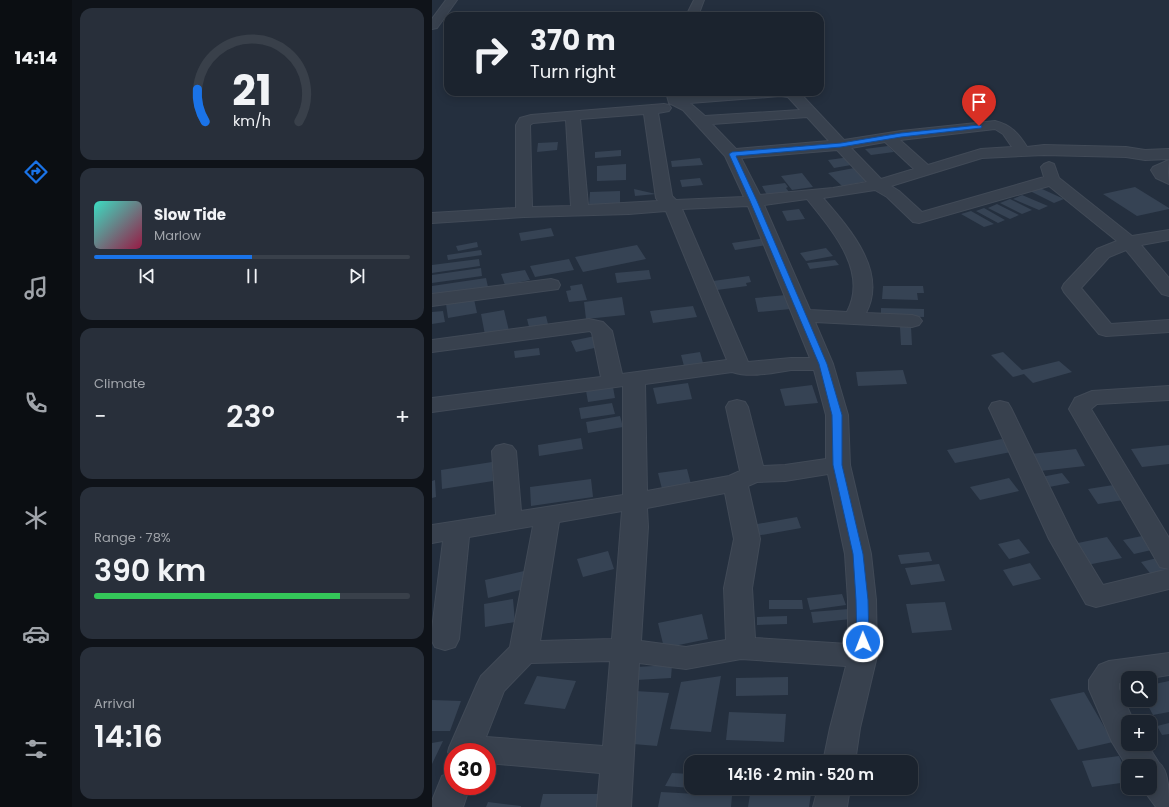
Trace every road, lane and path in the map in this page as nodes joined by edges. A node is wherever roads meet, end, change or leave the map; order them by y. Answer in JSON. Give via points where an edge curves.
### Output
{"nodes":[{"id":1,"x":452,"y":0,"type":"edge"},
{"id":2,"x":699,"y":0,"type":"edge"},
{"id":3,"x":694,"y":12,"type":"edge"},
{"id":4,"x":433,"y":26,"type":"edge"},
{"id":5,"x":756,"y":96,"type":"edge"},
{"id":6,"x":796,"y":96,"type":"edge"},
{"id":7,"x":684,"y":105,"type":"edge"},
{"id":8,"x":650,"y":109,"type":"junction"},
{"id":9,"x":811,"y":112,"type":"junction"},
{"id":10,"x":573,"y":116,"type":"junction"},
{"id":11,"x":888,"y":137,"type":"junction"},
{"id":12,"x":841,"y":145,"type":"junction"},
{"id":13,"x":1044,"y":150,"type":"junction"},
{"id":14,"x":1022,"y":151,"type":"junction"},
{"id":15,"x":732,"y":154,"type":"junction"},
{"id":16,"x":1169,"y":154,"type":"edge"},
{"id":17,"x":1169,"y":165,"type":"edge"},
{"id":18,"x":925,"y":171,"type":"junction"},
{"id":19,"x":1052,"y":180,"type":"junction"},
{"id":20,"x":1169,"y":180,"type":"edge"},
{"id":21,"x":878,"y":185,"type":"junction"},
{"id":22,"x":811,"y":194,"type":"junction"},
{"id":23,"x":754,"y":201,"type":"junction"},
{"id":24,"x":672,"y":205,"type":"junction"},
{"id":25,"x":580,"y":211,"type":"junction"},
{"id":26,"x":524,"y":212,"type":"junction"},
{"id":27,"x":432,"y":218,"type":"edge"},
{"id":28,"x":1169,"y":235,"type":"edge"},
{"id":29,"x":1130,"y":242,"type":"junction"},
{"id":30,"x":551,"y":285,"type":"dead end"},
{"id":31,"x":1169,"y":290,"type":"edge"},
{"id":32,"x":432,"y":300,"type":"edge"},
{"id":33,"x":801,"y":315,"type":"junction"},
{"id":34,"x":854,"y":318,"type":"junction"},
{"id":35,"x":912,"y":321,"type":"dead end"},
{"id":36,"x":1169,"y":326,"type":"edge"},
{"id":37,"x":432,"y":346,"type":"edge"},
{"id":38,"x":823,"y":364,"type":"junction"},
{"id":39,"x":739,"y":365,"type":"junction"},
{"id":40,"x":624,"y":381,"type":"junction"},
{"id":41,"x":1169,"y":394,"type":"edge"},
{"id":42,"x":432,"y":405,"type":"edge"},
{"id":43,"x":737,"y":408,"type":"dead end"},
{"id":44,"x":1000,"y":408,"type":"dead end"},
{"id":45,"x":504,"y":451,"type":"dead end"},
{"id":46,"x":838,"y":465,"type":"junction"},
{"id":47,"x":744,"y":479,"type":"junction"},
{"id":48,"x":634,"y":500,"type":"junction"},
{"id":49,"x":548,"y":514,"type":"junction"},
{"id":50,"x":509,"y":522,"type":"junction"},
{"id":51,"x":444,"y":532,"type":"edge"},
{"id":52,"x":1169,"y":560,"type":"edge"},
{"id":53,"x":1169,"y":579,"type":"edge"},
{"id":54,"x":445,"y":639,"type":"dead end"},
{"id":55,"x":741,"y":648,"type":"junction"},
{"id":56,"x":627,"y":650,"type":"junction"},
{"id":57,"x":524,"y":652,"type":"junction"},
{"id":58,"x":863,"y":656,"type":"junction"},
{"id":59,"x":1169,"y":664,"type":"edge"},
{"id":60,"x":1121,"y":726,"type":"edge"},
{"id":61,"x":467,"y":743,"type":"edge"},
{"id":62,"x":496,"y":752,"type":"edge"},
{"id":63,"x":839,"y":755,"type":"edge"},
{"id":64,"x":617,"y":761,"type":"junction"},
{"id":65,"x":1157,"y":783,"type":"edge"},
{"id":66,"x":451,"y":795,"type":"edge"},
{"id":67,"x":833,"y":795,"type":"edge"},
{"id":68,"x":1169,"y":799,"type":"edge"},
{"id":69,"x":446,"y":807,"type":"edge"},
{"id":70,"x":614,"y":807,"type":"edge"},
{"id":71,"x":830,"y":807,"type":"edge"}],
"edges":[{"from":1,"to":4,"type":"street"},
{"from":2,"to":3,"type":"street"},
{"from":5,"to":7,"type":"street"},
{"from":6,"to":9,"type":"street"},
{"from":7,"to":8,"type":"street"},
{"from":7,"to":9,"type":"street"},
{"from":7,"to":15,"type":"street"},
{"from":8,"to":10,"type":"street"},
{"from":8,"to":24,"type":"street","via":[[664,198]]},
{"from":9,"to":12,"type":"street"},
{"from":10,"to":25,"type":"street"},
{"from":10,"to":26,"type":"street","via":[[525,121]]},
{"from":11,"to":12,"type":"street"},
{"from":11,"to":14,"type":"street","via":[[995,125],[1004,126]]},
{"from":11,"to":18,"type":"street"},
{"from":12,"to":15,"type":"street"},
{"from":12,"to":21,"type":"street"},
{"from":13,"to":14,"type":"street"},
{"from":13,"to":16,"type":"street"},
{"from":13,"to":19,"type":"street"},
{"from":14,"to":18,"type":"street","via":[[981,154]]},
{"from":15,"to":23,"type":"street"},
{"from":17,"to":20,"type":"street","via":[[1159,170]]},
{"from":18,"to":21,"type":"street"},
{"from":19,"to":21,"type":"street","via":[[919,218],[893,194]]},
{"from":19,"to":29,"type":"street"},
{"from":21,"to":22,"type":"street"},
{"from":22,"to":23,"type":"street"},
{"from":22,"to":34,"type":"street","via":[[857,255],[864,296]]},
{"from":23,"to":24,"type":"street"},
{"from":23,"to":33,"type":"street"},
{"from":24,"to":25,"type":"street"},
{"from":24,"to":39,"type":"street"},
{"from":25,"to":26,"type":"street"},
{"from":26,"to":27,"type":"street"},
{"from":28,"to":29,"type":"street"},
{"from":29,"to":31,"type":"street"},
{"from":29,"to":36,"type":"street","via":[[1103,253],[1071,288],[1106,330]]},
{"from":30,"to":32,"type":"street"},
{"from":33,"to":34,"type":"street"},
{"from":33,"to":38,"type":"street"},
{"from":34,"to":35,"type":"street"},
{"from":37,"to":40,"type":"street","via":[[596,326],[602,331]]},
{"from":38,"to":39,"type":"street","via":[[759,368],[740,368]]},
{"from":38,"to":46,"type":"street","via":[[837,415]]},
{"from":39,"to":40,"type":"street"},
{"from":40,"to":42,"type":"street"},
{"from":40,"to":48,"type":"street"},
{"from":41,"to":52,"type":"street","via":[[1092,398],[1082,403],[1080,409]]},
{"from":43,"to":47,"type":"street"},
{"from":44,"to":53,"type":"street","via":[[1062,539],[1096,597]]},
{"from":45,"to":50,"type":"street"},
{"from":46,"to":47,"type":"street"},
{"from":46,"to":58,"type":"street","via":[[858,554]]},
{"from":47,"to":48,"type":"street","via":[[660,498]]},
{"from":47,"to":55,"type":"street","via":[[747,539],[738,588]]},
{"from":48,"to":49,"type":"street"},
{"from":48,"to":56,"type":"street","via":[[635,527]]},
{"from":49,"to":50,"type":"street"},
{"from":49,"to":57,"type":"street"},
{"from":50,"to":51,"type":"street"},
{"from":51,"to":54,"type":"street"},
{"from":55,"to":56,"type":"street","via":[[686,658]]},
{"from":55,"to":58,"type":"street"},
{"from":56,"to":57,"type":"street"},
{"from":56,"to":64,"type":"street"},
{"from":57,"to":61,"type":"street","via":[[492,684]]},
{"from":58,"to":63,"type":"street"},
{"from":59,"to":60,"type":"street","via":[[1109,673],[1104,680],[1104,689]]},
{"from":62,"to":64,"type":"street"},
{"from":64,"to":70,"type":"street"},
{"from":65,"to":68,"type":"street"},
{"from":66,"to":69,"type":"street"},
{"from":67,"to":71,"type":"street"}]}
